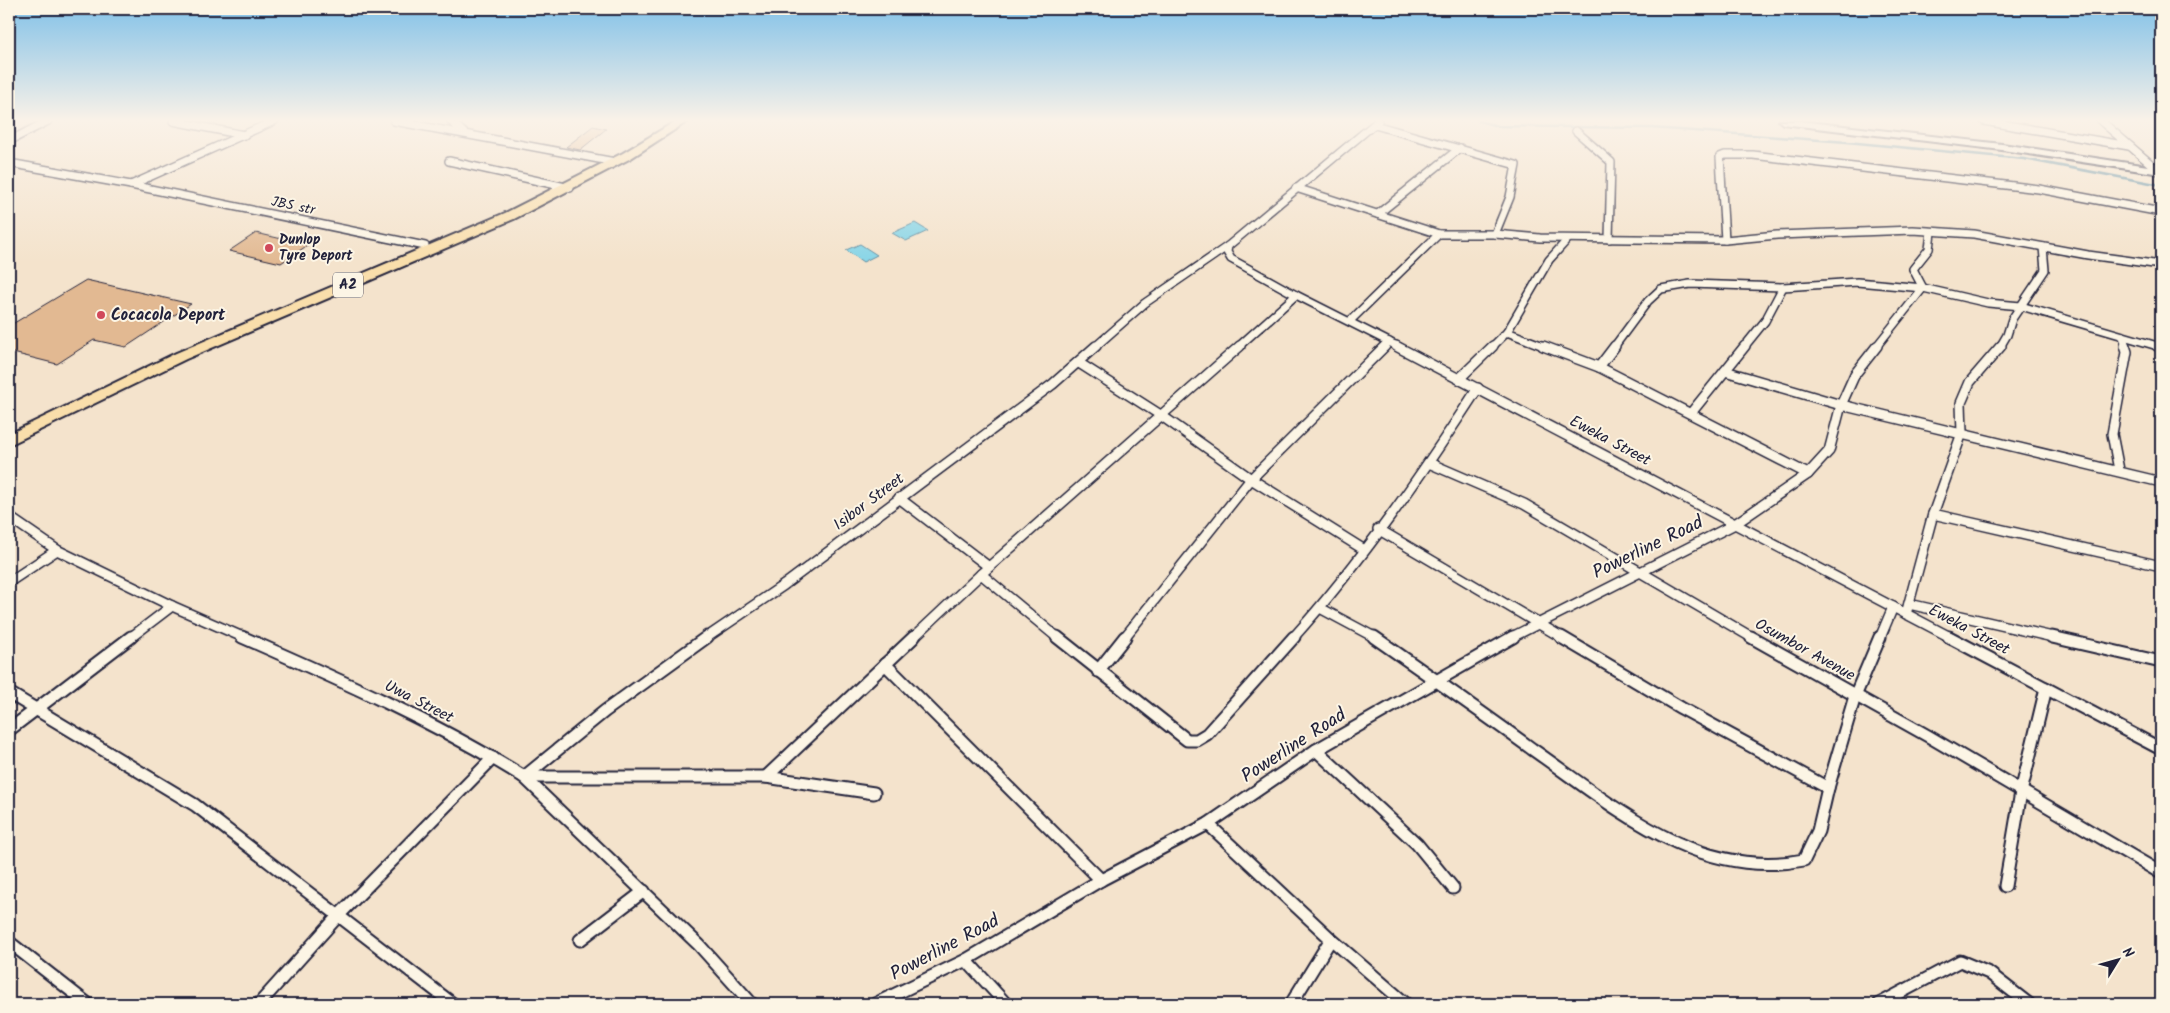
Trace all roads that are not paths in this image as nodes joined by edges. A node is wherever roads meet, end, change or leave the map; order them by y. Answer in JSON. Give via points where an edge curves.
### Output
{"nodes":[{"id":1,"x":38,"y":168,"type":"edge"},
{"id":2,"x":169,"y":168,"type":"edge"},
{"id":3,"x":483,"y":168,"type":"edge"},
{"id":4,"x":597,"y":168,"type":"edge"},
{"id":5,"x":1320,"y":168,"type":"edge"},
{"id":6,"x":1435,"y":168,"type":"edge"},
{"id":7,"x":1515,"y":168,"type":"edge"},
{"id":8,"x":1610,"y":168,"type":"edge"},
{"id":9,"x":1721,"y":168,"type":"edge"},
{"id":10,"x":1869,"y":168,"type":"edge"},
{"id":11,"x":2142,"y":168,"type":"edge"},
{"id":12,"x":2160,"y":171,"type":"edge"},
{"id":13,"x":131,"y":185,"type":"junction"},
{"id":14,"x":565,"y":186,"type":"junction"},
{"id":15,"x":1296,"y":188,"type":"junction"},
{"id":16,"x":2161,"y":212,"type":"edge"},
{"id":17,"x":1378,"y":214,"type":"junction"},
{"id":18,"x":1931,"y":232,"type":"junction"},
{"id":19,"x":1439,"y":234,"type":"junction"},
{"id":20,"x":1495,"y":234,"type":"junction"},
{"id":21,"x":1568,"y":239,"type":"junction"},
{"id":22,"x":1609,"y":239,"type":"junction"},
{"id":23,"x":1725,"y":240,"type":"junction"},
{"id":24,"x":425,"y":246,"type":"junction"},
{"id":25,"x":1228,"y":246,"type":"junction"},
{"id":26,"x":2042,"y":246,"type":"junction"},
{"id":27,"x":2161,"y":265,"type":"edge"},
{"id":28,"x":1783,"y":287,"type":"junction"},
{"id":29,"x":1923,"y":288,"type":"junction"},
{"id":30,"x":1296,"y":295,"type":"junction"},
{"id":31,"x":2021,"y":306,"type":"junction"},
{"id":32,"x":1350,"y":321,"type":"junction"},
{"id":33,"x":1507,"y":332,"type":"junction"},
{"id":34,"x":2123,"y":336,"type":"junction"},
{"id":35,"x":1389,"y":342,"type":"junction"},
{"id":36,"x":2161,"y":347,"type":"edge"},
{"id":37,"x":1080,"y":362,"type":"junction"},
{"id":38,"x":1599,"y":366,"type":"junction"},
{"id":39,"x":1725,"y":371,"type":"junction"},
{"id":40,"x":1460,"y":378,"type":"junction"},
{"id":41,"x":1478,"y":388,"type":"junction"},
{"id":42,"x":1841,"y":405,"type":"junction"},
{"id":43,"x":1691,"y":413,"type":"junction"},
{"id":44,"x":1162,"y":416,"type":"junction"},
{"id":45,"x":9,"y":432,"type":"edge"},
{"id":46,"x":1962,"y":433,"type":"junction"},
{"id":47,"x":9,"y":440,"type":"edge"},
{"id":48,"x":1429,"y":463,"type":"junction"},
{"id":49,"x":2119,"y":470,"type":"junction"},
{"id":50,"x":1808,"y":474,"type":"junction"},
{"id":51,"x":1251,"y":479,"type":"junction"},
{"id":52,"x":2161,"y":482,"type":"edge"},
{"id":53,"x":899,"y":498,"type":"junction"},
{"id":54,"x":1933,"y":514,"type":"junction"},
{"id":55,"x":9,"y":518,"type":"edge"},
{"id":56,"x":1736,"y":524,"type":"junction"},
{"id":57,"x":1378,"y":529,"type":"junction"},
{"id":58,"x":1363,"y":549,"type":"junction"},
{"id":59,"x":57,"y":550,"type":"junction"},
{"id":60,"x":2161,"y":566,"type":"edge"},
{"id":61,"x":985,"y":571,"type":"junction"},
{"id":62,"x":1640,"y":571,"type":"junction"},
{"id":63,"x":9,"y":582,"type":"edge"},
{"id":64,"x":172,"y":606,"type":"junction"},
{"id":65,"x":1893,"y":607,"type":"junction"},
{"id":66,"x":1320,"y":608,"type":"junction"},
{"id":67,"x":1908,"y":609,"type":"junction"},
{"id":68,"x":1536,"y":624,"type":"junction"},
{"id":69,"x":2161,"y":662,"type":"edge"},
{"id":70,"x":885,"y":664,"type":"junction"},
{"id":71,"x":1098,"y":671,"type":"junction"},
{"id":72,"x":1435,"y":680,"type":"junction"},
{"id":73,"x":2046,"y":688,"type":"junction"},
{"id":74,"x":9,"y":693,"type":"edge"},
{"id":75,"x":1855,"y":696,"type":"junction"},
{"id":76,"x":38,"y":709,"type":"junction"},
{"id":77,"x":9,"y":730,"type":"edge"},
{"id":78,"x":2161,"y":749,"type":"edge"},
{"id":79,"x":1316,"y":750,"type":"junction"},
{"id":80,"x":493,"y":758,"type":"junction"},
{"id":81,"x":524,"y":777,"type":"junction"},
{"id":82,"x":766,"y":777,"type":"junction"},
{"id":83,"x":1828,"y":788,"type":"junction"},
{"id":84,"x":2021,"y":792,"type":"junction"},
{"id":85,"x":874,"y":793,"type":"dead end"},
{"id":86,"x":1208,"y":824,"type":"junction"},
{"id":87,"x":2161,"y":873,"type":"edge"},
{"id":88,"x":1101,"y":880,"type":"junction"},
{"id":89,"x":2005,"y":886,"type":"dead end"},
{"id":90,"x":1453,"y":888,"type":"dead end"},
{"id":91,"x":644,"y":891,"type":"junction"},
{"id":92,"x":338,"y":916,"type":"junction"},
{"id":93,"x":1331,"y":939,"type":"junction"},
{"id":94,"x":580,"y":940,"type":"dead end"},
{"id":95,"x":9,"y":942,"type":"edge"},
{"id":96,"x":966,"y":960,"type":"junction"},
{"id":97,"x":88,"y":1004,"type":"edge"},
{"id":98,"x":259,"y":1004,"type":"edge"},
{"id":99,"x":453,"y":1004,"type":"edge"},
{"id":100,"x":752,"y":1004,"type":"edge"},
{"id":101,"x":874,"y":1004,"type":"edge"},
{"id":102,"x":1006,"y":1004,"type":"edge"},
{"id":103,"x":1291,"y":1004,"type":"edge"},
{"id":104,"x":1406,"y":1004,"type":"edge"},
{"id":105,"x":1879,"y":1004,"type":"edge"},
{"id":106,"x":2029,"y":1004,"type":"edge"}],
"edges":[{"from":1,"to":13,"type":"street","name":"JBS str"},
{"from":2,"to":13,"type":"street"},
{"from":3,"to":14,"type":"street"},
{"from":4,"to":14,"type":"highway","number":"A2"},
{"from":5,"to":15,"type":"street"},
{"from":6,"to":17,"type":"street"},
{"from":7,"to":20,"type":"street","via":[[1510,197]]},
{"from":8,"to":22,"type":"street"},
{"from":9,"to":23,"type":"street"},
{"from":10,"to":16,"type":"street","via":[[2039,189]]},
{"from":11,"to":12,"type":"street"},
{"from":13,"to":24,"type":"street","name":"JBS str"},
{"from":14,"to":24,"type":"highway","number":"A2"},
{"from":14,"to":47,"type":"highway","number":"A2","via":[[479,231],[203,346]]},
{"from":15,"to":17,"type":"street"},
{"from":15,"to":25,"type":"street"},
{"from":17,"to":19,"type":"street"},
{"from":18,"to":23,"type":"street","via":[[1796,234]]},
{"from":18,"to":26,"type":"street","via":[[1974,234]]},
{"from":18,"to":29,"type":"street","via":[[1929,249],[1913,269]]},
{"from":19,"to":20,"type":"street"},
{"from":19,"to":32,"type":"street"},
{"from":20,"to":21,"type":"street"},
{"from":21,"to":22,"type":"street"},
{"from":21,"to":33,"type":"street","via":[[1548,260]]},
{"from":22,"to":23,"type":"street"},
{"from":24,"to":45,"type":"highway","number":"A2","via":[[191,344]]},
{"from":25,"to":30,"type":"street","name":"Eweka Street","via":[[1231,259]]},
{"from":25,"to":37,"type":"street","name":"Isibor Street","via":[[1145,303]]},
{"from":26,"to":27,"type":"street"},
{"from":26,"to":31,"type":"street","via":[[2045,270]]},
{"from":28,"to":29,"type":"street","via":[[1857,282]]},
{"from":28,"to":38,"type":"street","via":[[1690,284],[1661,289],[1648,301]]},
{"from":28,"to":39,"type":"street","via":[[1765,321]]},
{"from":29,"to":31,"type":"street","via":[[1988,304]]},
{"from":29,"to":42,"type":"street","via":[[1855,374]]},
{"from":30,"to":32,"type":"street","name":"Eweka Street"},
{"from":30,"to":44,"type":"street"},
{"from":31,"to":34,"type":"street"},
{"from":31,"to":46,"type":"street","via":[[1998,351],[1970,382],[1962,403]]},
{"from":32,"to":35,"type":"street","name":"Eweka Street"},
{"from":33,"to":38,"type":"street"},
{"from":33,"to":40,"type":"street"},
{"from":34,"to":36,"type":"street"},
{"from":34,"to":49,"type":"street","via":[[2127,352],[2112,434]]},
{"from":35,"to":40,"type":"street","name":"Eweka Street"},
{"from":35,"to":51,"type":"street"},
{"from":37,"to":44,"type":"street"},
{"from":37,"to":53,"type":"street","name":"Isibor Street"},
{"from":38,"to":43,"type":"street"},
{"from":39,"to":42,"type":"street"},
{"from":39,"to":43,"type":"street"},
{"from":40,"to":41,"type":"street","name":"Eweka Street"},
{"from":41,"to":48,"type":"street"},
{"from":41,"to":56,"type":"street","name":"Eweka Street"},
{"from":42,"to":46,"type":"street"},
{"from":42,"to":50,"type":"street","via":[[1829,451]]},
{"from":43,"to":50,"type":"street"},
{"from":44,"to":51,"type":"street"},
{"from":44,"to":61,"type":"street"},
{"from":46,"to":49,"type":"street"},
{"from":46,"to":54,"type":"street"},
{"from":48,"to":57,"type":"street"},
{"from":48,"to":62,"type":"street","name":"Osumbor Avenue","via":[[1524,504]]},
{"from":49,"to":52,"type":"street"},
{"from":50,"to":56,"type":"street","name":"Powerline Road"},
{"from":51,"to":58,"type":"street"},
{"from":51,"to":71,"type":"street"},
{"from":53,"to":61,"type":"street"},
{"from":53,"to":81,"type":"street","name":"Isibor Street","via":[[784,585],[605,711]]},
{"from":54,"to":60,"type":"street"},
{"from":54,"to":67,"type":"street"},
{"from":55,"to":59,"type":"street","name":"Uwa Street"},
{"from":56,"to":62,"type":"street","name":"Powerline Road"},
{"from":56,"to":65,"type":"street","name":"Eweka Street"},
{"from":57,"to":58,"type":"street"},
{"from":57,"to":68,"type":"street"},
{"from":58,"to":66,"type":"street"},
{"from":59,"to":63,"type":"street"},
{"from":59,"to":64,"type":"street","name":"Uwa Street"},
{"from":61,"to":70,"type":"street"},
{"from":61,"to":71,"type":"street"},
{"from":62,"to":68,"type":"street","name":"Powerline Road"},
{"from":62,"to":75,"type":"street","name":"Osumbor Avenue"},
{"from":64,"to":76,"type":"street"},
{"from":64,"to":80,"type":"street","name":"Uwa Street","via":[[342,681]]},
{"from":65,"to":67,"type":"street","name":"Eweka Street"},
{"from":65,"to":75,"type":"street"},
{"from":66,"to":71,"type":"street","via":[[1207,734],[1197,740],[1186,740]]},
{"from":66,"to":72,"type":"street","via":[[1370,634]]},
{"from":67,"to":69,"type":"street"},
{"from":67,"to":73,"type":"street","name":"Eweka Street"},
{"from":68,"to":72,"type":"street","name":"Powerline Road"},
{"from":68,"to":83,"type":"street","via":[[1680,708]]},
{"from":70,"to":82,"type":"street"},
{"from":70,"to":88,"type":"street"},
{"from":72,"to":79,"type":"street","name":"Powerline Road"},
{"from":72,"to":83,"type":"street","via":[[1635,821],[1668,840],[1712,857],[1787,865],[1804,860],[1818,831]]},
{"from":73,"to":78,"type":"street","name":"Eweka Street"},
{"from":73,"to":84,"type":"street"},
{"from":74,"to":76,"type":"street"},
{"from":75,"to":83,"type":"street"},
{"from":75,"to":84,"type":"street","name":"Osumbor Avenue"},
{"from":76,"to":77,"type":"street"},
{"from":76,"to":92,"type":"street","via":[[195,805]]},
{"from":79,"to":86,"type":"street","name":"Powerline Road"},
{"from":79,"to":90,"type":"street","via":[[1416,844]]},
{"from":80,"to":81,"type":"street","name":"Uwa Street"},
{"from":80,"to":92,"type":"street"},
{"from":81,"to":82,"type":"street"},
{"from":81,"to":91,"type":"street","name":"Uwa Street"},
{"from":82,"to":85,"type":"street"},
{"from":84,"to":87,"type":"street","name":"Osumbor Avenue"},
{"from":84,"to":89,"type":"street"},
{"from":86,"to":88,"type":"street","name":"Powerline Road"},
{"from":86,"to":93,"type":"street"},
{"from":88,"to":96,"type":"street","name":"Powerline Road"},
{"from":91,"to":94,"type":"street"},
{"from":91,"to":100,"type":"street","name":"Uwa Street"},
{"from":92,"to":98,"type":"street"},
{"from":92,"to":99,"type":"street"},
{"from":93,"to":103,"type":"street"},
{"from":93,"to":104,"type":"street"},
{"from":95,"to":97,"type":"street"},
{"from":96,"to":101,"type":"street","name":"Powerline Road"},
{"from":96,"to":102,"type":"street"},
{"from":105,"to":106,"type":"street","via":[[1960,961],[1993,974]]}]}
